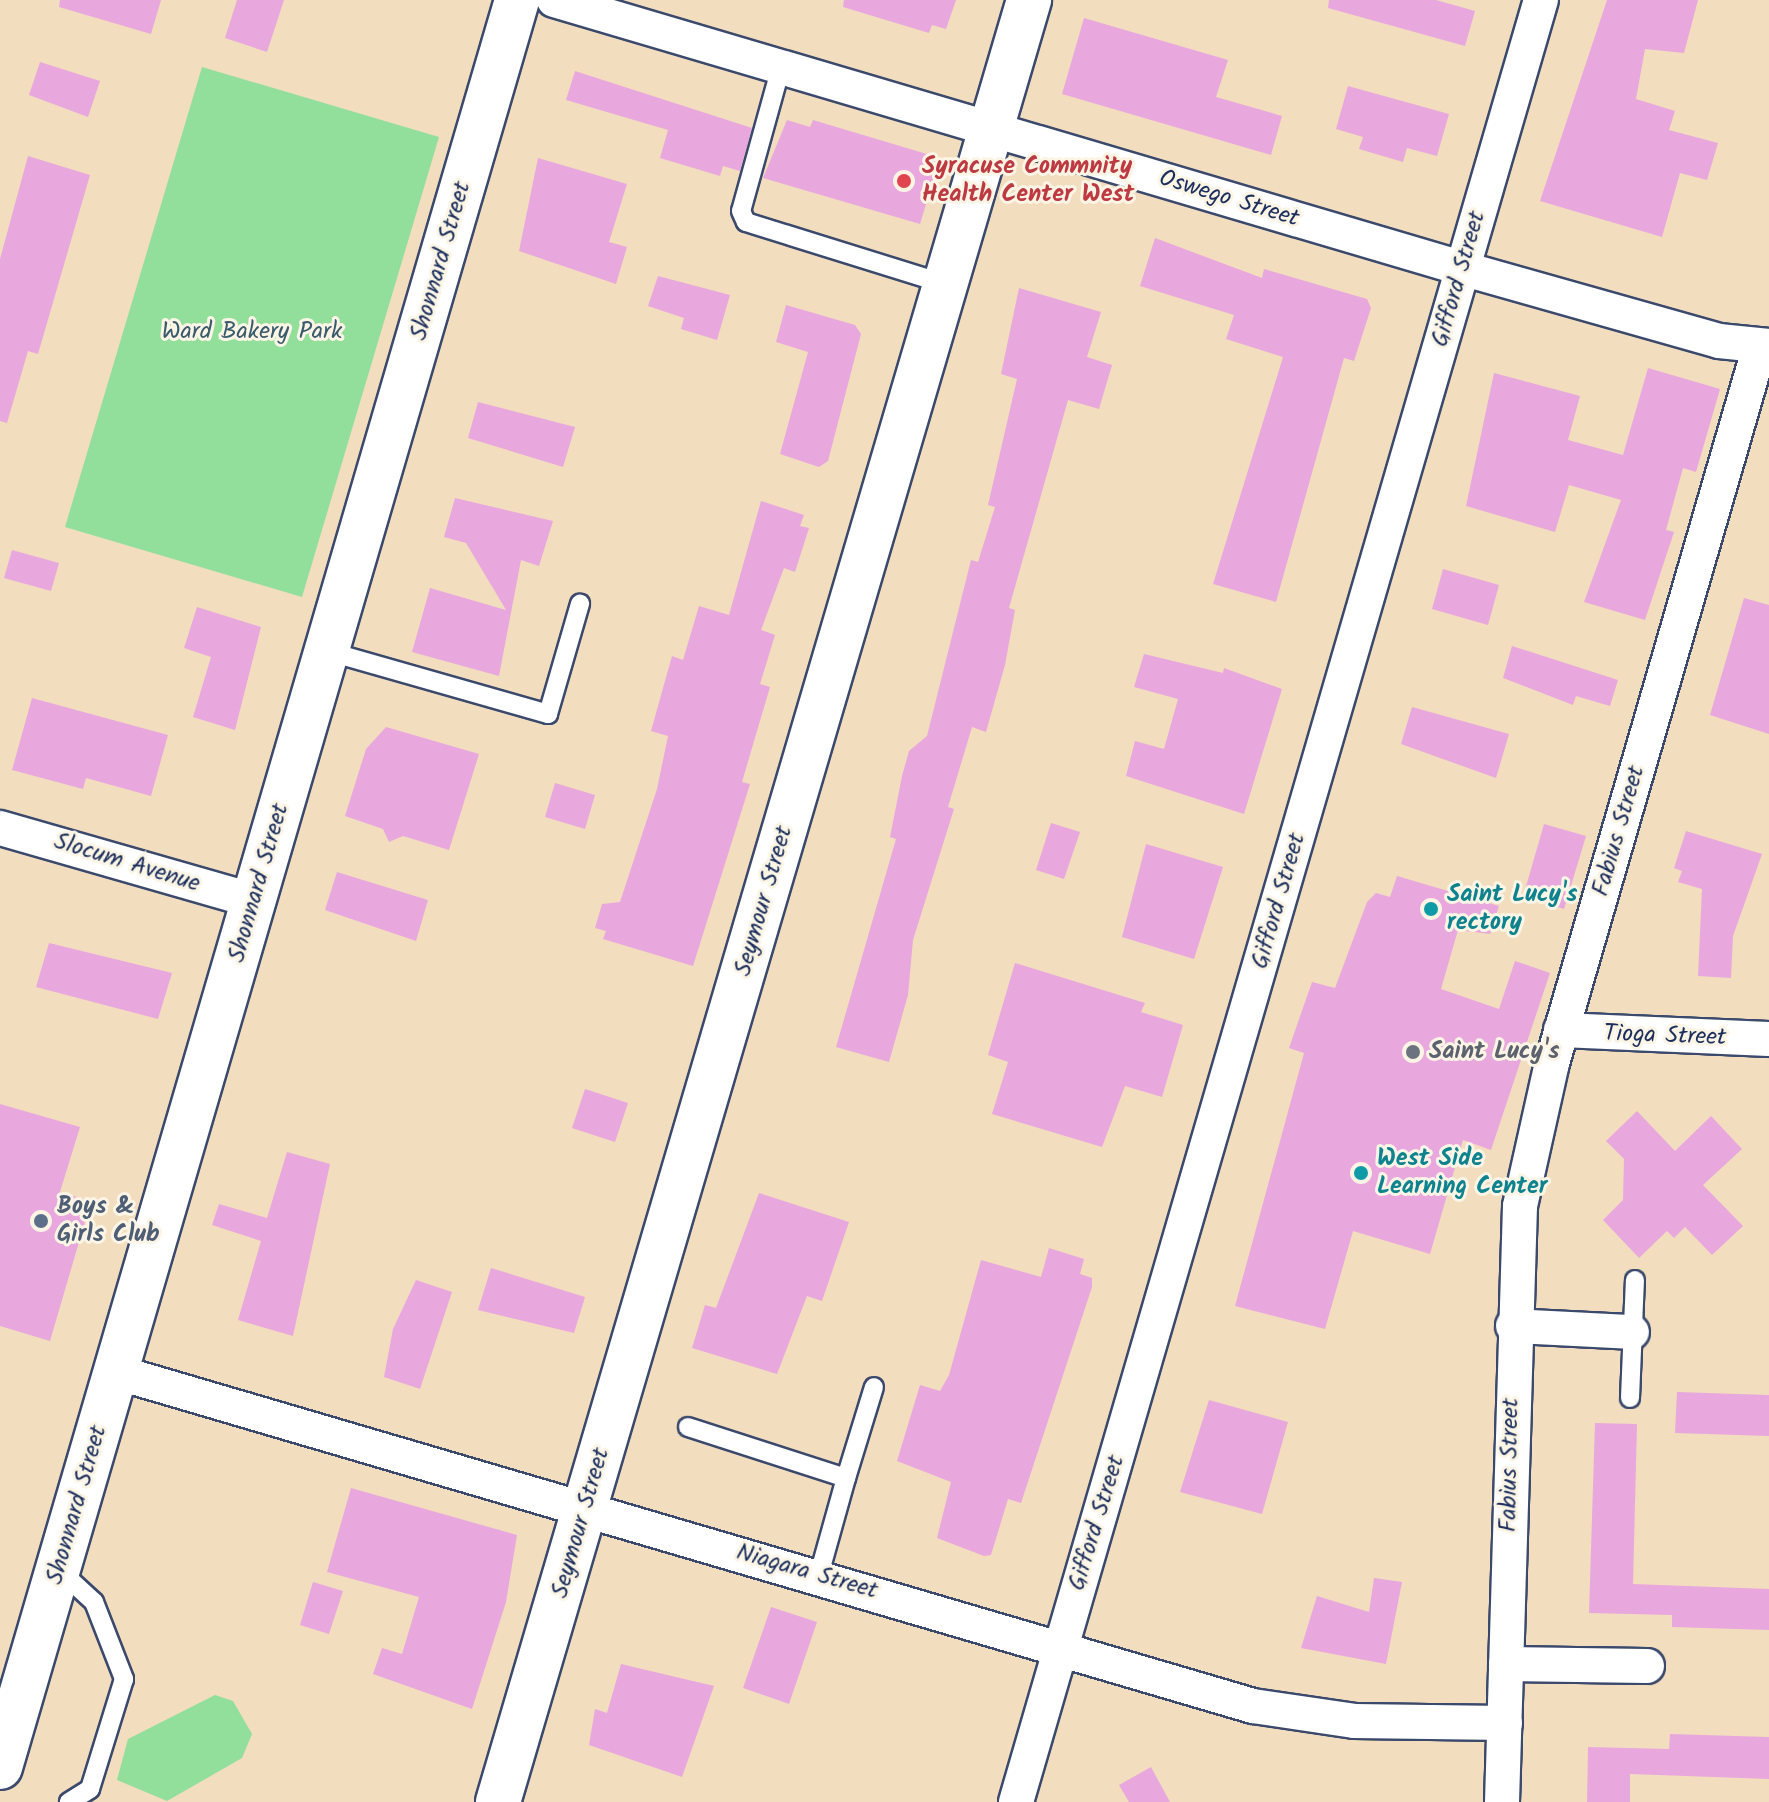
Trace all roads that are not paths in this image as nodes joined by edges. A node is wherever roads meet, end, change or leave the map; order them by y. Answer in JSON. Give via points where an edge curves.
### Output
{"nodes":[{"id":1,"x":517,"y":0,"type":"edge"},
{"id":2,"x":554,"y":0,"type":"edge"},
{"id":3,"x":1029,"y":0,"type":"edge"},
{"id":4,"x":1541,"y":0,"type":"edge"},
{"id":5,"x":781,"y":67,"type":"junction"},
{"id":6,"x":991,"y":128,"type":"junction"},
{"id":7,"x":1461,"y":268,"type":"junction"},
{"id":8,"x":945,"y":284,"type":"junction"},
{"id":9,"x":1764,"y":346,"type":"edge"},
{"id":10,"x":580,"y":604,"type":"dead end"},
{"id":11,"x":327,"y":651,"type":"junction"},
{"id":12,"x":0,"y":828,"type":"edge"},
{"id":13,"x":254,"y":901,"type":"junction"},
{"id":14,"x":1561,"y":1030,"type":"junction"},
{"id":15,"x":1769,"y":1039,"type":"edge"},
{"id":16,"x":1635,"y":1280,"type":"dead end"},
{"id":17,"x":1513,"y":1326,"type":"junction"},
{"id":18,"x":1632,"y":1332,"type":"junction"},
{"id":19,"x":116,"y":1372,"type":"junction"},
{"id":20,"x":874,"y":1387,"type":"dead end"},
{"id":21,"x":1630,"y":1398,"type":"dead end"},
{"id":22,"x":688,"y":1427,"type":"dead end"},
{"id":23,"x":846,"y":1478,"type":"junction"},
{"id":24,"x":586,"y":1506,"type":"junction"},
{"id":25,"x":58,"y":1569,"type":"junction"},
{"id":26,"x":819,"y":1575,"type":"junction"},
{"id":27,"x":1059,"y":1646,"type":"junction"},
{"id":28,"x":1506,"y":1664,"type":"junction"},
{"id":29,"x":1647,"y":1666,"type":"dead end"},
{"id":30,"x":1505,"y":1723,"type":"junction"},
{"id":31,"x":0,"y":1767,"type":"edge"},
{"id":32,"x":69,"y":1802,"type":"edge"},
{"id":33,"x":498,"y":1802,"type":"edge"},
{"id":34,"x":1016,"y":1802,"type":"edge"},
{"id":35,"x":1502,"y":1802,"type":"edge"}],
"edges":[{"from":1,"to":11,"type":"street","name":"Shonnard Street"},
{"from":2,"to":5,"type":"street","name":"Oswego Street"},
{"from":3,"to":6,"type":"street","name":"Seymour Street"},
{"from":4,"to":7,"type":"street","name":"Gifford Street"},
{"from":5,"to":6,"type":"street","name":"Oswego Street"},
{"from":5,"to":8,"type":"lane","via":[[741,211],[746,222]]},
{"from":6,"to":7,"type":"street","name":"Oswego Street"},
{"from":6,"to":8,"type":"street","name":"Seymour Street"},
{"from":7,"to":9,"type":"street","name":"Oswego Street","via":[[1719,341]]},
{"from":7,"to":27,"type":"street","name":"Gifford Street"},
{"from":8,"to":24,"type":"street","name":"Seymour Street"},
{"from":9,"to":14,"type":"street","name":"Fabius Street"},
{"from":10,"to":11,"type":"lane","via":[[548,714]]},
{"from":11,"to":13,"type":"street","name":"Shonnard Street"},
{"from":12,"to":13,"type":"street","name":"Slocum Avenue"},
{"from":13,"to":19,"type":"street","name":"Shonnard Street"},
{"from":14,"to":15,"type":"street","name":"Tioga Street"},
{"from":14,"to":17,"type":"street","name":"Fabius Street","via":[[1520,1206]]},
{"from":16,"to":18,"type":"lane"},
{"from":17,"to":18,"type":"street"},
{"from":17,"to":28,"type":"street","name":"Fabius Street"},
{"from":18,"to":21,"type":"lane"},
{"from":19,"to":24,"type":"street","name":"Niagara Street"},
{"from":19,"to":25,"type":"street","name":"Shonnard Street"},
{"from":20,"to":23,"type":"lane"},
{"from":22,"to":23,"type":"lane"},
{"from":23,"to":26,"type":"lane"},
{"from":24,"to":26,"type":"street","name":"Niagara Street"},
{"from":24,"to":33,"type":"street","name":"Seymour Street"},
{"from":25,"to":31,"type":"street","name":"Shonnard Street"},
{"from":25,"to":32,"type":"lane","via":[[94,1602],[124,1679],[90,1789]]},
{"from":26,"to":27,"type":"street","name":"Niagara Street"},
{"from":27,"to":30,"type":"street","name":"Niagara Street","via":[[1253,1706],[1354,1721]]},
{"from":27,"to":34,"type":"street","name":"Gifford Street"},
{"from":28,"to":29,"type":"street"},
{"from":28,"to":30,"type":"street","name":"Fabius Street"},
{"from":30,"to":35,"type":"street","name":"Fabius Street"}]}
